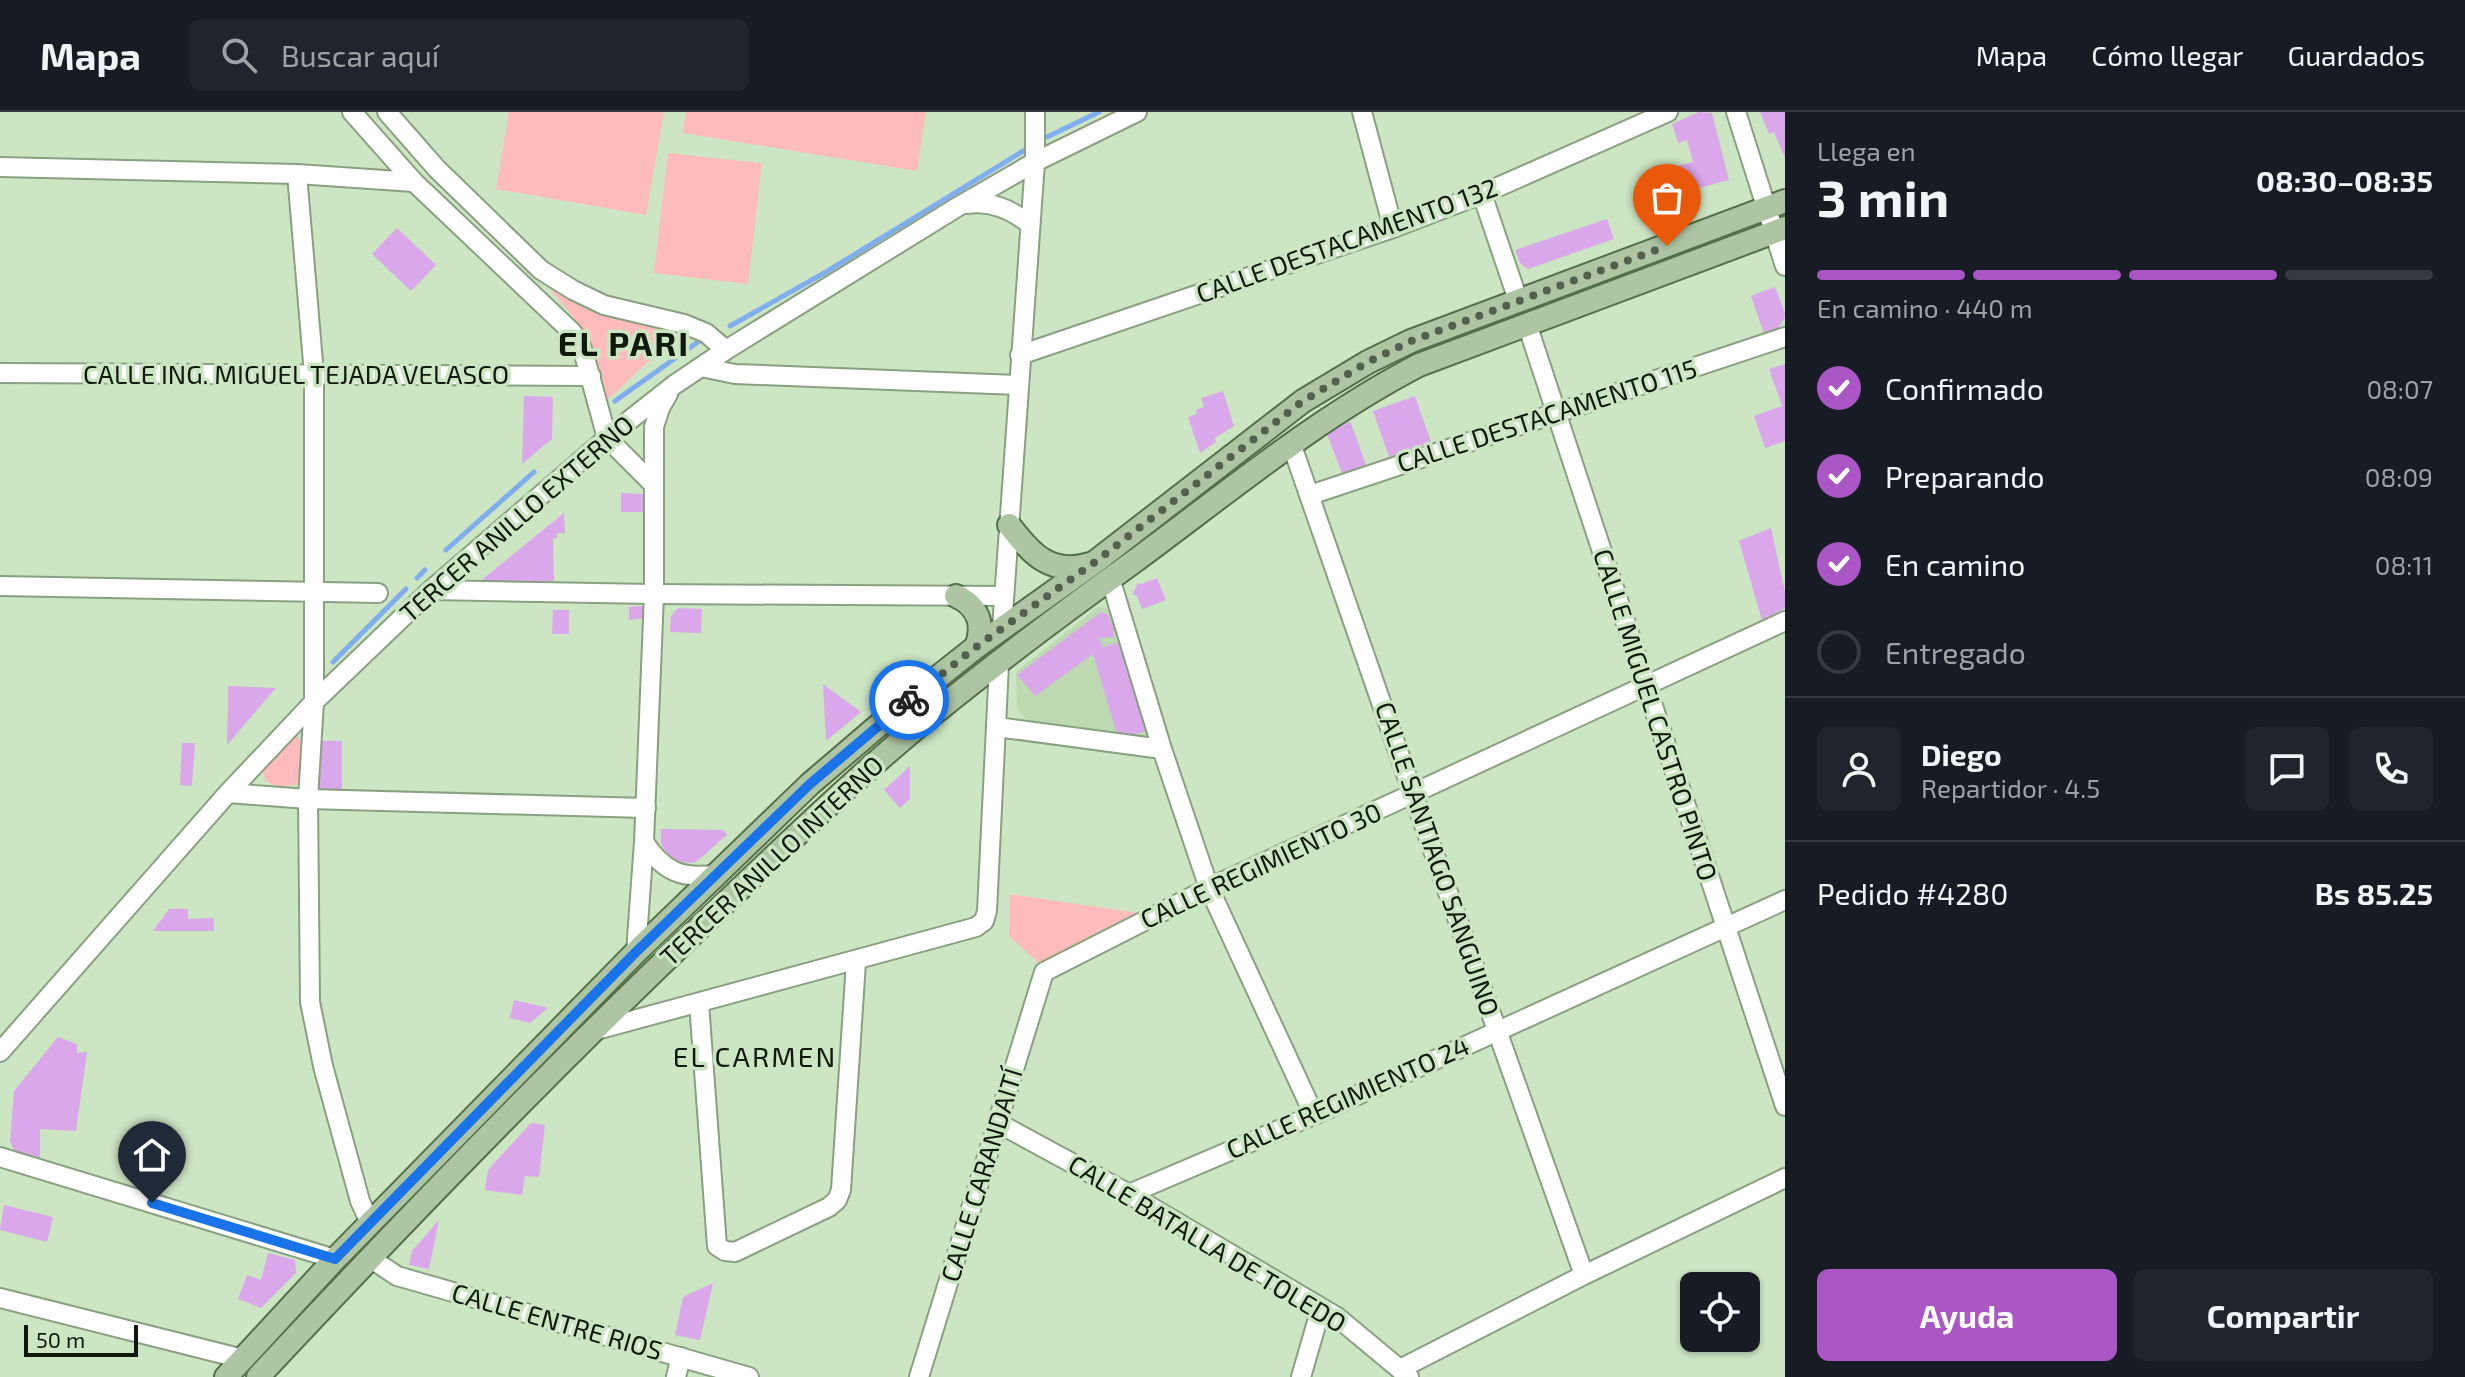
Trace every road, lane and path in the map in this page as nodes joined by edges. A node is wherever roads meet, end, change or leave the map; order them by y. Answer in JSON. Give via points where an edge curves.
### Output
{"nodes":[{"id":1,"x":352,"y":112,"type":"edge"},
{"id":2,"x":387,"y":112,"type":"edge"},
{"id":3,"x":1137,"y":112,"type":"edge"},
{"id":4,"x":1362,"y":112,"type":"edge"},
{"id":5,"x":1668,"y":112,"type":"edge"},
{"id":6,"x":1736,"y":112,"type":"edge"},
{"id":7,"x":1035,"y":119,"type":"edge"},
{"id":8,"x":1034,"y":158,"type":"junction"},
{"id":9,"x":0,"y":167,"type":"edge"},
{"id":10,"x":297,"y":174,"type":"junction"},
{"id":11,"x":414,"y":182,"type":"junction"},
{"id":12,"x":1482,"y":194,"type":"junction"},
{"id":13,"x":1776,"y":204,"type":"edge"},
{"id":14,"x":959,"y":206,"type":"junction"},
{"id":15,"x":1030,"y":224,"type":"junction"},
{"id":16,"x":1393,"y":228,"type":"junction"},
{"id":17,"x":1780,"y":230,"type":"edge"},
{"id":18,"x":1697,"y":235,"type":"junction"},
{"id":19,"x":1785,"y":266,"type":"edge"},
{"id":20,"x":1647,"y":279,"type":"junction"},
{"id":21,"x":1518,"y":300,"type":"junction"},
{"id":22,"x":1527,"y":324,"type":"junction"},
{"id":23,"x":1785,"y":337,"type":"edge"},
{"id":24,"x":726,"y":350,"type":"junction"},
{"id":25,"x":1020,"y":355,"type":"junction"},
{"id":26,"x":701,"y":367,"type":"junction"},
{"id":27,"x":0,"y":373,"type":"edge"},
{"id":28,"x":314,"y":374,"type":"junction"},
{"id":29,"x":591,"y":376,"type":"junction"},
{"id":30,"x":674,"y":385,"type":"junction"},
{"id":31,"x":1018,"y":385,"type":"junction"},
{"id":32,"x":1303,"y":401,"type":"junction"},
{"id":33,"x":1555,"y":414,"type":"junction"},
{"id":34,"x":607,"y":438,"type":"junction"},
{"id":35,"x":1291,"y":443,"type":"junction"},
{"id":36,"x":653,"y":484,"type":"junction"},
{"id":37,"x":1310,"y":495,"type":"junction"},
{"id":38,"x":1009,"y":525,"type":"junction"},
{"id":39,"x":1129,"y":565,"type":"junction"},
{"id":40,"x":1103,"y":570,"type":"junction"},
{"id":41,"x":0,"y":586,"type":"edge"},
{"id":42,"x":431,"y":590,"type":"junction"},
{"id":43,"x":314,"y":592,"type":"junction"},
{"id":44,"x":378,"y":593,"type":"dead end"},
{"id":45,"x":654,"y":594,"type":"junction"},
{"id":46,"x":956,"y":596,"type":"junction"},
{"id":47,"x":1004,"y":596,"type":"junction"},
{"id":48,"x":1785,"y":621,"type":"edge"},
{"id":49,"x":1002,"y":628,"type":"junction"},
{"id":50,"x":976,"y":647,"type":"junction"},
{"id":51,"x":999,"y":664,"type":"junction"},
{"id":52,"x":1645,"y":684,"type":"junction"},
{"id":53,"x":314,"y":702,"type":"junction"},
{"id":54,"x":945,"y":706,"type":"junction"},
{"id":55,"x":997,"y":727,"type":"junction"},
{"id":56,"x":1162,"y":749,"type":"junction"},
{"id":57,"x":228,"y":793,"type":"junction"},
{"id":58,"x":1413,"y":794,"type":"junction"},
{"id":59,"x":308,"y":799,"type":"junction"},
{"id":60,"x":646,"y":808,"type":"junction"},
{"id":61,"x":644,"y":842,"type":"junction"},
{"id":62,"x":717,"y":874,"type":"junction"},
{"id":63,"x":1209,"y":888,"type":"junction"},
{"id":64,"x":1785,"y":900,"type":"edge"},
{"id":65,"x":1725,"y":926,"type":"junction"},
{"id":66,"x":636,"y":952,"type":"junction"},
{"id":67,"x":856,"y":962,"type":"junction"},
{"id":68,"x":1044,"y":972,"type":"joint"},
{"id":69,"x":699,"y":1003,"type":"junction"},
{"id":70,"x":626,"y":1013,"type":"junction"},
{"id":71,"x":1497,"y":1030,"type":"junction"},
{"id":72,"x":3,"y":1045,"type":"edge"},
{"id":73,"x":535,"y":1055,"type":"junction"},
{"id":74,"x":520,"y":1103,"type":"junction"},
{"id":75,"x":1785,"y":1106,"type":"edge"},
{"id":76,"x":1314,"y":1115,"type":"junction"},
{"id":77,"x":473,"y":1117,"type":"junction"},
{"id":78,"x":998,"y":1123,"type":"junction"},
{"id":79,"x":0,"y":1157,"type":"edge"},
{"id":80,"x":461,"y":1164,"type":"junction"},
{"id":81,"x":1785,"y":1178,"type":"edge"},
{"id":82,"x":1129,"y":1194,"type":"junction"},
{"id":83,"x":370,"y":1223,"type":"junction"},
{"id":84,"x":370,"y":1258,"type":"junction"},
{"id":85,"x":335,"y":1259,"type":"junction"},
{"id":86,"x":1584,"y":1275,"type":"junction"},
{"id":87,"x":0,"y":1298,"type":"edge"},
{"id":88,"x":1321,"y":1308,"type":"junction"},
{"id":89,"x":681,"y":1357,"type":"junction"},
{"id":90,"x":243,"y":1359,"type":"junction"},
{"id":91,"x":1405,"y":1373,"type":"edge"},
{"id":92,"x":226,"y":1377,"type":"edge"},
{"id":93,"x":258,"y":1377,"type":"edge"},
{"id":94,"x":676,"y":1377,"type":"edge"},
{"id":95,"x":749,"y":1377,"type":"edge"},
{"id":96,"x":919,"y":1377,"type":"edge"},
{"id":97,"x":1301,"y":1377,"type":"edge"}],
"edges":[{"from":1,"to":11,"type":"street"},
{"from":2,"to":24,"type":"street","via":[[541,270],[604,305],[706,333]]},
{"from":3,"to":8,"type":"street","name":"TERCER ANILLO EXTERNO"},
{"from":4,"to":16,"type":"street"},
{"from":5,"to":12,"type":"street","name":"CALLE DESTACAMENTO 132"},
{"from":6,"to":13,"type":"street"},
{"from":7,"to":8,"type":"street"},
{"from":8,"to":14,"type":"street","name":"TERCER ANILLO EXTERNO"},
{"from":8,"to":15,"type":"street"},
{"from":9,"to":10,"type":"street"},
{"from":10,"to":11,"type":"street"},
{"from":10,"to":28,"type":"street"},
{"from":11,"to":29,"type":"street","via":[[572,332]]},
{"from":12,"to":16,"type":"street","name":"CALLE DESTACAMENTO 132"},
{"from":12,"to":21,"type":"street"},
{"from":13,"to":17,"type":"street"},
{"from":13,"to":18,"type":"main road","name":"TERCER ANILLO INTERNO"},
{"from":14,"to":15,"type":"street","via":[[1004,207]]},
{"from":14,"to":24,"type":"street","name":"TERCER ANILLO EXTERNO"},
{"from":15,"to":25,"type":"street"},
{"from":16,"to":25,"type":"street","name":"CALLE DESTACAMENTO 132"},
{"from":17,"to":19,"type":"street"},
{"from":17,"to":20,"type":"main road","name":"TERCER ANILLO INTERNO"},
{"from":18,"to":20,"type":"main road","via":[[1696,254]]},
{"from":18,"to":21,"type":"main road","name":"TERCER ANILLO INTERNO"},
{"from":20,"to":22,"type":"main road","name":"TERCER ANILLO INTERNO"},
{"from":21,"to":32,"type":"main road","name":"TERCER ANILLO INTERNO","via":[[1411,341]]},
{"from":22,"to":33,"type":"street","name":"CALLE MIGUEL CASTRO PINTO"},
{"from":22,"to":35,"type":"main road","name":"TERCER ANILLO INTERNO","via":[[1381,384]]},
{"from":23,"to":33,"type":"street","name":"CALLE DESTACAMENTO 115"},
{"from":24,"to":26,"type":"street","name":"TERCER ANILLO EXTERNO"},
{"from":25,"to":31,"type":"street"},
{"from":26,"to":30,"type":"street","name":"TERCER ANILLO EXTERNO"},
{"from":26,"to":31,"type":"street","via":[[735,374]]},
{"from":27,"to":28,"type":"street","name":"CALLE ING. MIGUEL TEJADA VELASCO"},
{"from":28,"to":29,"type":"street","name":"CALLE ING. MIGUEL TEJADA VELASCO"},
{"from":28,"to":43,"type":"street"},
{"from":29,"to":34,"type":"street"},
{"from":30,"to":34,"type":"street","name":"TERCER ANILLO EXTERNO"},
{"from":30,"to":36,"type":"street","via":[[654,427]]},
{"from":31,"to":38,"type":"street"},
{"from":32,"to":35,"type":"main road","via":[[1293,417]]},
{"from":32,"to":40,"type":"main road","name":"TERCER ANILLO INTERNO"},
{"from":33,"to":37,"type":"street","name":"CALLE DESTACAMENTO 115"},
{"from":33,"to":52,"type":"street","name":"CALLE MIGUEL CASTRO PINTO"},
{"from":34,"to":36,"type":"street"},
{"from":34,"to":42,"type":"street","name":"TERCER ANILLO EXTERNO"},
{"from":35,"to":37,"type":"street","name":"CALLE SANTIAGO SANGUINO"},
{"from":35,"to":39,"type":"main road","name":"TERCER ANILLO INTERNO"},
{"from":36,"to":45,"type":"street"},
{"from":37,"to":58,"type":"street","name":"CALLE SANTIAGO SANGUINO"},
{"from":38,"to":40,"type":"main road","via":[[1041,559],[1058,567]]},
{"from":38,"to":47,"type":"street"},
{"from":39,"to":40,"type":"main road","name":"TERCER ANILLO INTERNO"},
{"from":39,"to":49,"type":"main road","via":[[1026,625]]},
{"from":40,"to":49,"type":"main road","name":"TERCER ANILLO INTERNO"},
{"from":40,"to":51,"type":"main road","name":"TERCER ANILLO INTERNO"},
{"from":40,"to":56,"type":"street"},
{"from":41,"to":43,"type":"street"},
{"from":42,"to":45,"type":"street"},
{"from":42,"to":53,"type":"street","name":"TERCER ANILLO EXTERNO"},
{"from":43,"to":44,"type":"street"},
{"from":43,"to":53,"type":"street"},
{"from":45,"to":46,"type":"street"},
{"from":45,"to":60,"type":"street"},
{"from":46,"to":47,"type":"street"},
{"from":46,"to":50,"type":"main road","via":[[976,610],[981,635]]},
{"from":47,"to":49,"type":"street"},
{"from":48,"to":52,"type":"street","name":"CALLE REGIMIENTO 30"},
{"from":49,"to":50,"type":"main road","name":"TERCER ANILLO INTERNO"},
{"from":49,"to":54,"type":"main road","via":[[997,655]]},
{"from":50,"to":62,"type":"main road","name":"TERCER ANILLO INTERNO","via":[[821,774]]},
{"from":51,"to":54,"type":"main road","name":"TERCER ANILLO INTERNO"},
{"from":51,"to":55,"type":"street"},
{"from":52,"to":58,"type":"street","name":"CALLE REGIMIENTO 30"},
{"from":52,"to":65,"type":"street","name":"CALLE MIGUEL CASTRO PINTO"},
{"from":53,"to":57,"type":"street","name":"TERCER ANILLO EXTERNO"},
{"from":53,"to":59,"type":"street"},
{"from":54,"to":70,"type":"main road","name":"TERCER ANILLO INTERNO","via":[[825,808]]},
{"from":55,"to":56,"type":"street"},
{"from":55,"to":67,"type":"street","via":[[984,921]]},
{"from":56,"to":63,"type":"street"},
{"from":57,"to":59,"type":"street"},
{"from":57,"to":72,"type":"street","name":"TERCER ANILLO EXTERNO"},
{"from":58,"to":63,"type":"street","name":"CALLE REGIMIENTO 30"},
{"from":58,"to":71,"type":"street","name":"CALLE SANTIAGO SANGUINO"},
{"from":59,"to":60,"type":"street"},
{"from":59,"to":83,"type":"street","via":[[310,1002],[327,1081]]},
{"from":60,"to":61,"type":"street"},
{"from":61,"to":62,"type":"street","via":[[675,871],[700,877]]},
{"from":61,"to":66,"type":"street"},
{"from":62,"to":66,"type":"main road","name":"TERCER ANILLO INTERNO"},
{"from":63,"to":68,"type":"street","name":"CALLE REGIMIENTO 30"},
{"from":63,"to":76,"type":"street"},
{"from":64,"to":65,"type":"street","name":"CALLE REGIMIENTO 24"},
{"from":65,"to":71,"type":"street","name":"CALLE REGIMIENTO 24"},
{"from":65,"to":75,"type":"street","name":"CALLE MIGUEL CASTRO PINTO"},
{"from":66,"to":73,"type":"main road","name":"TERCER ANILLO INTERNO"},
{"from":67,"to":69,"type":"street"},
{"from":67,"to":69,"type":"street","via":[[837,1200],[735,1252],[717,1246]]},
{"from":68,"to":78,"type":"street","name":"CALLE CARANDAITÍ"},
{"from":69,"to":70,"type":"street"},
{"from":70,"to":74,"type":"main road","name":"TERCER ANILLO INTERNO","via":[[591,1031]]},
{"from":71,"to":76,"type":"street","name":"CALLE REGIMIENTO 24"},
{"from":71,"to":86,"type":"street","name":"CALLE SANTIAGO SANGUINO"},
{"from":73,"to":74,"type":"main road","via":[[514,1090]]},
{"from":73,"to":77,"type":"main road","name":"TERCER ANILLO INTERNO"},
{"from":74,"to":80,"type":"main road","name":"TERCER ANILLO INTERNO"},
{"from":76,"to":82,"type":"street","name":"CALLE REGIMIENTO 24"},
{"from":77,"to":80,"type":"main road","via":[[481,1130]]},
{"from":77,"to":83,"type":"main road","name":"TERCER ANILLO INTERNO"},
{"from":78,"to":82,"type":"street","name":"CALLE BATALLA DE TOLEDO"},
{"from":78,"to":96,"type":"street","name":"CALLE CARANDAITÍ"},
{"from":79,"to":85,"type":"street"},
{"from":80,"to":84,"type":"main road","name":"TERCER ANILLO INTERNO"},
{"from":81,"to":86,"type":"street"},
{"from":82,"to":88,"type":"street","name":"CALLE BATALLA DE TOLEDO"},
{"from":83,"to":85,"type":"main road","name":"TERCER ANILLO INTERNO"},
{"from":84,"to":89,"type":"street","name":"CALLE ENTRE RIOS","via":[[397,1276]]},
{"from":84,"to":93,"type":"main road","name":"TERCER ANILLO INTERNO"},
{"from":85,"to":90,"type":"main road","name":"TERCER ANILLO INTERNO"},
{"from":86,"to":91,"type":"street"},
{"from":87,"to":90,"type":"street"},
{"from":88,"to":91,"type":"street","name":"CALLE BATALLA DE TOLEDO"},
{"from":88,"to":97,"type":"street"},
{"from":89,"to":94,"type":"street"},
{"from":89,"to":95,"type":"street","name":"CALLE ENTRE RIOS"},
{"from":90,"to":92,"type":"main road","name":"TERCER ANILLO INTERNO"}]}
